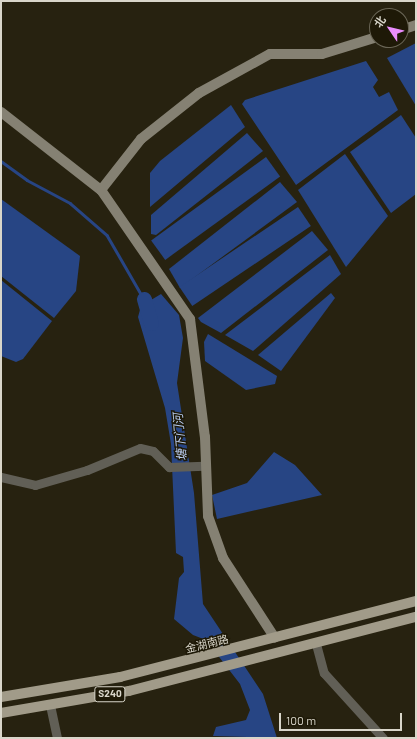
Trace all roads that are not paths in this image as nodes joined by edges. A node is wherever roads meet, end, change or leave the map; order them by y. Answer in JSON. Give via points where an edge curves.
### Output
{"nodes":[{"id":1,"x":369,"y":39,"type":"edge"},
{"id":2,"x":1,"y":112,"type":"edge"},
{"id":3,"x":101,"y":190,"type":"junction"},
{"id":4,"x":204,"y":466,"type":"junction"},
{"id":5,"x":1,"y":477,"type":"edge"},
{"id":6,"x":416,"y":601,"type":"edge"},
{"id":7,"x":416,"y":617,"type":"edge"},
{"id":8,"x":275,"y":638,"type":"junction"},
{"id":9,"x":316,"y":644,"type":"junction"},
{"id":10,"x":1,"y":697,"type":"edge"},
{"id":11,"x":50,"y":705,"type":"junction"},
{"id":12,"x":1,"y":713,"type":"edge"},
{"id":13,"x":57,"y":738,"type":"edge"},
{"id":14,"x":382,"y":738,"type":"edge"}],
"edges":[{"from":1,"to":3,"type":"street","via":[[322,54],[270,54],[199,93],[142,139]]},
{"from":2,"to":3,"type":"street"},
{"from":3,"to":4,"type":"street","via":[[190,319],[204,437]]},
{"from":4,"to":5,"type":"street","via":[[169,468],[153,451],[140,448],[87,470],[35,484]]},
{"from":4,"to":8,"type":"street","via":[[208,516],[223,558]]},
{"from":6,"to":8,"type":"main road","name":"金湖南路","number":"S240"},
{"from":7,"to":9,"type":"main road","number":"S240"},
{"from":8,"to":10,"type":"main road","name":"金湖南路","number":"S240","via":[[120,677]]},
{"from":9,"to":11,"type":"main road","number":"S240","via":[[218,669]]},
{"from":9,"to":14,"type":"street","via":[[324,673]]},
{"from":11,"to":12,"type":"main road","number":"S240"},
{"from":11,"to":13,"type":"street"}]}
